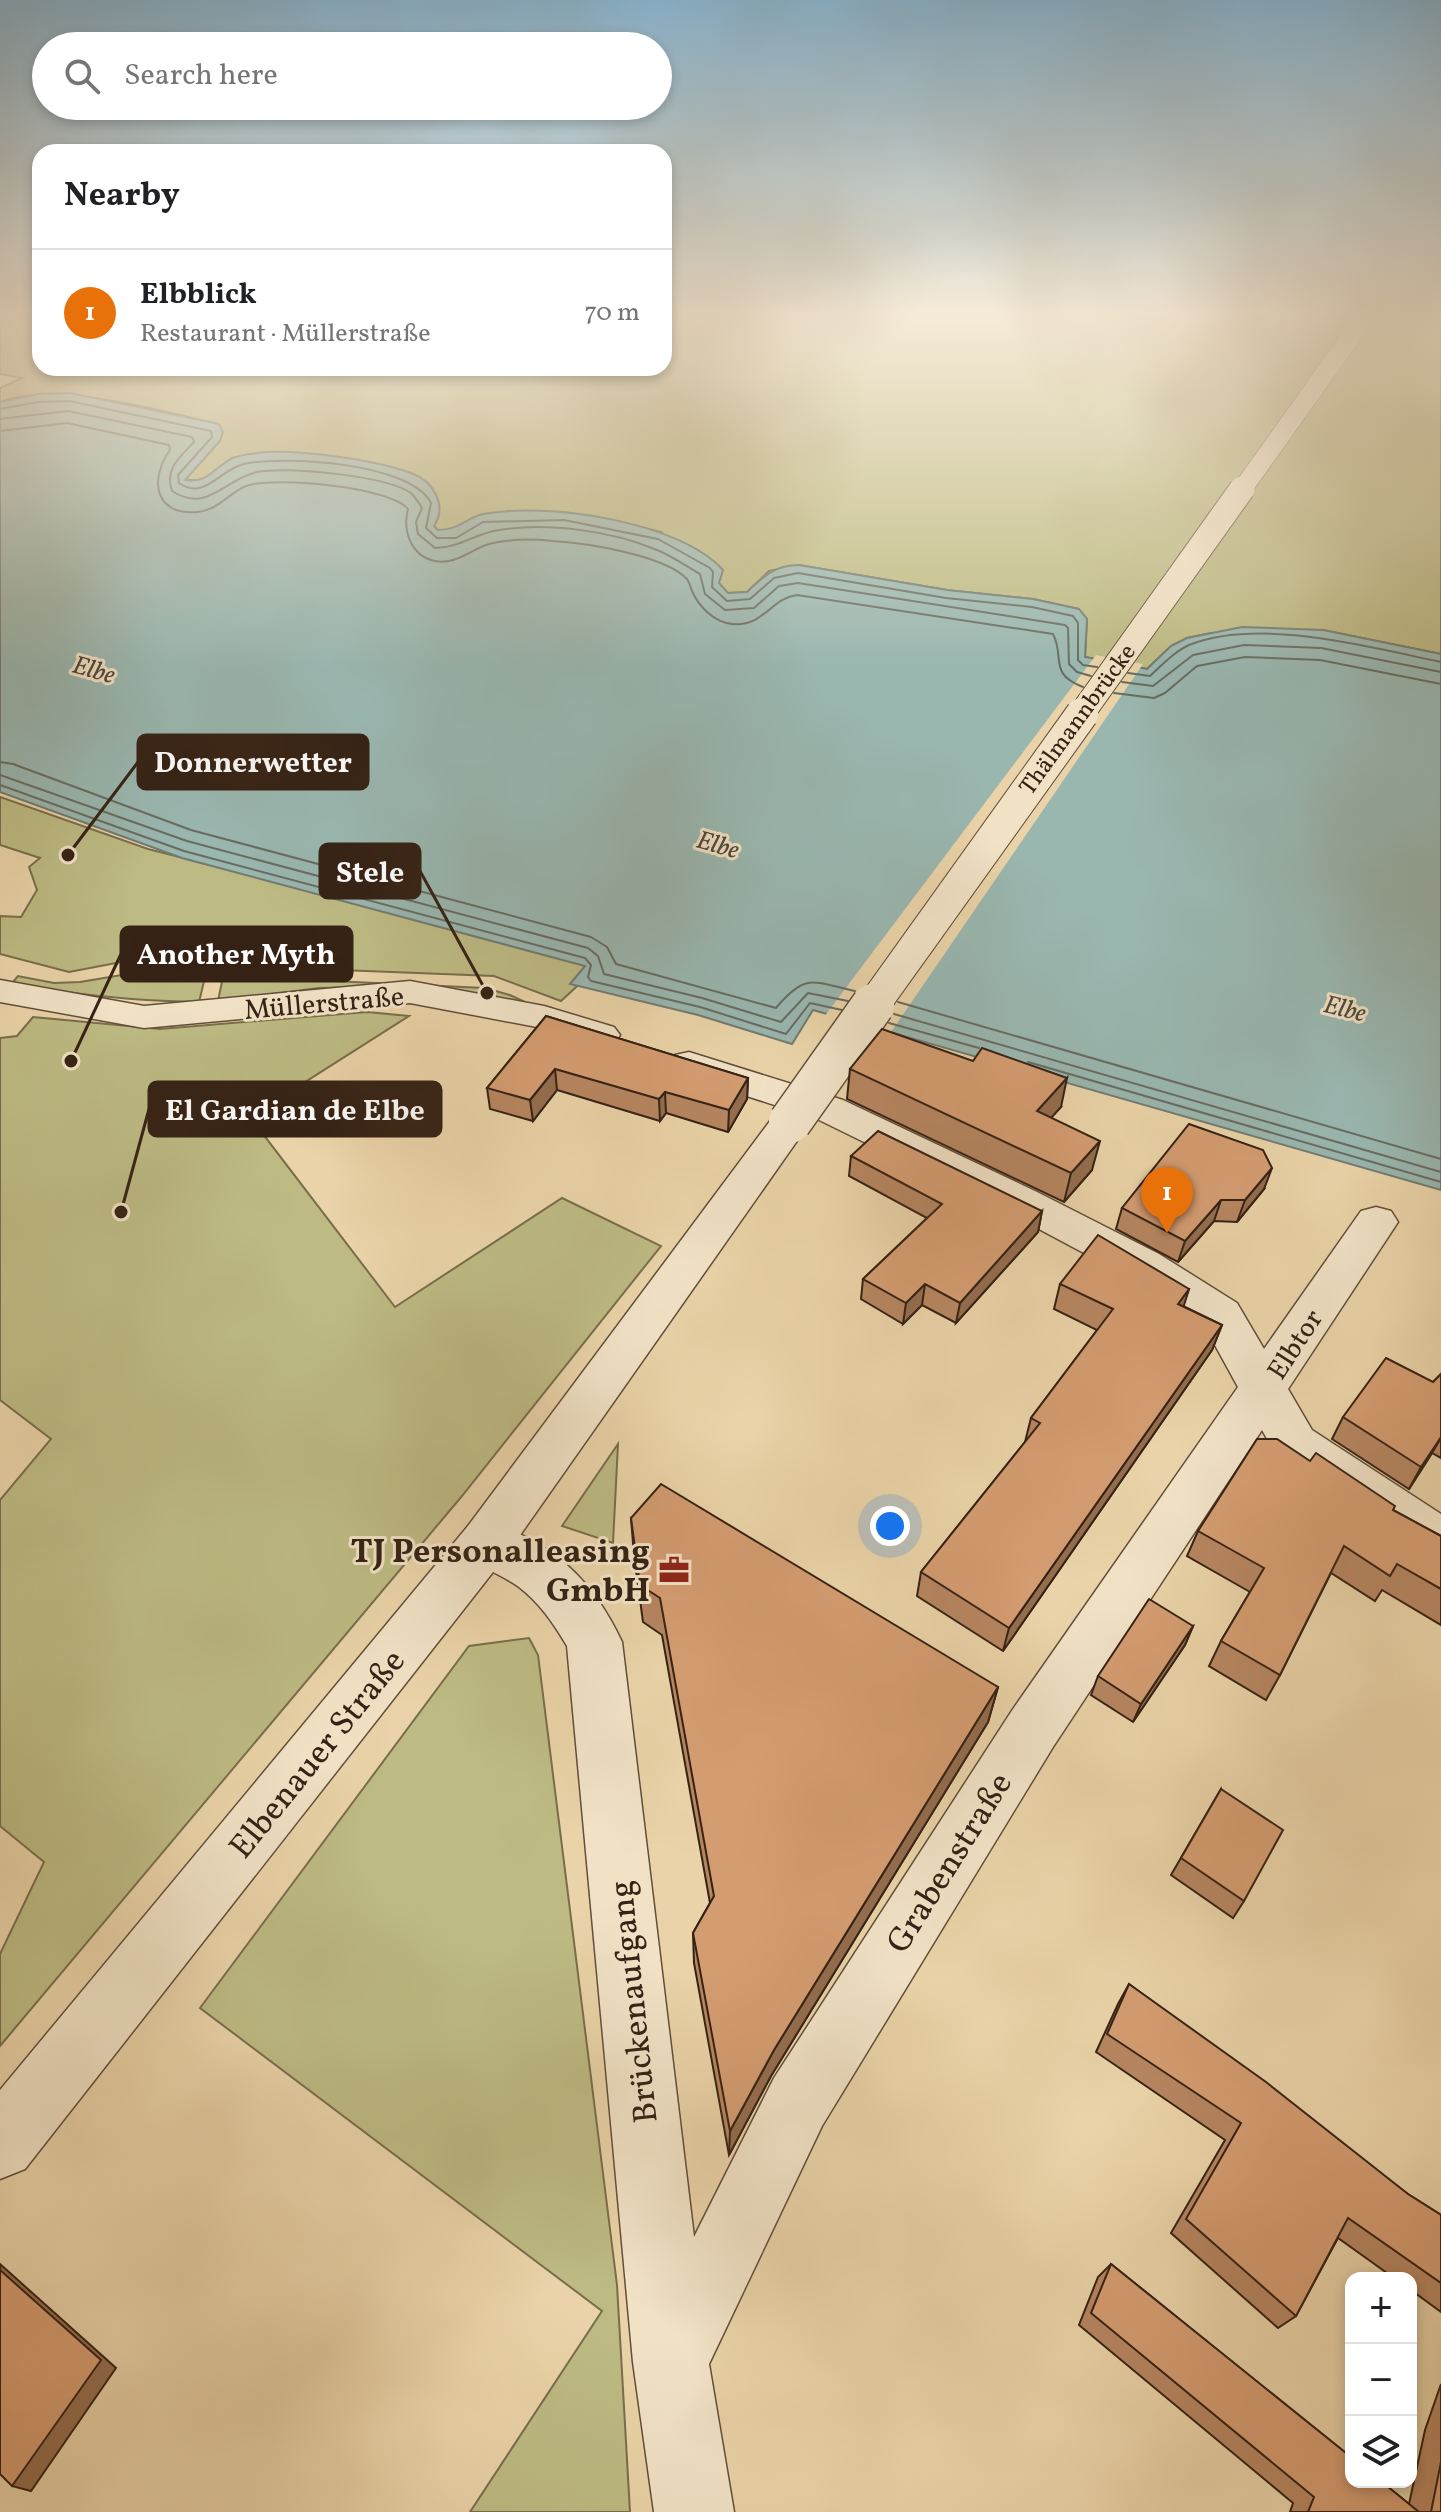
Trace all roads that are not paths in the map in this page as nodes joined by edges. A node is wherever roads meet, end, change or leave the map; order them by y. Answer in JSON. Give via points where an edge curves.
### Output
{"nodes":[{"id":1,"x":1281,"y":434,"type":"edge"},
{"id":2,"x":0,"y":991,"type":"edge"},
{"id":3,"x":790,"y":1122,"type":"joint"},
{"id":4,"x":1376,"y":1222,"type":"dead end"},
{"id":5,"x":1264,"y":1385,"type":"junction"},
{"id":6,"x":486,"y":1542,"type":"junction"},
{"id":7,"x":1441,"y":1542,"type":"edge"},
{"id":8,"x":0,"y":2144,"type":"edge"},
{"id":9,"x":671,"y":2362,"type":"junction"},
{"id":10,"x":694,"y":2512,"type":"edge"}],
"edges":[{"from":1,"to":3,"type":"street","name":"Thälmannbrücke","bridge":true},
{"from":2,"to":5,"type":"street","name":"Müllerstraße","via":[[144,1017],[410,992],[544,1017],[829,1109],[1022,1202],[1143,1265],[1221,1315]]},
{"from":3,"to":6,"type":"street","name":"Elbenauer Straße"},
{"from":4,"to":5,"type":"street","name":"Elbtor"},
{"from":5,"to":7,"type":"street","name":"Elbtor","via":[[1295,1444]]},
{"from":5,"to":9,"type":"street","name":"Grabenstraße","via":[[1033,1728],[798,2102]]},
{"from":6,"to":8,"type":"street","name":"Elbenauer Straße"},
{"from":6,"to":9,"type":"street","name":"Brückenaufgang","via":[[540,1569],[570,1600],[594,1642]]},
{"from":9,"to":10,"type":"street","name":"Brückenaufgang"}]}
